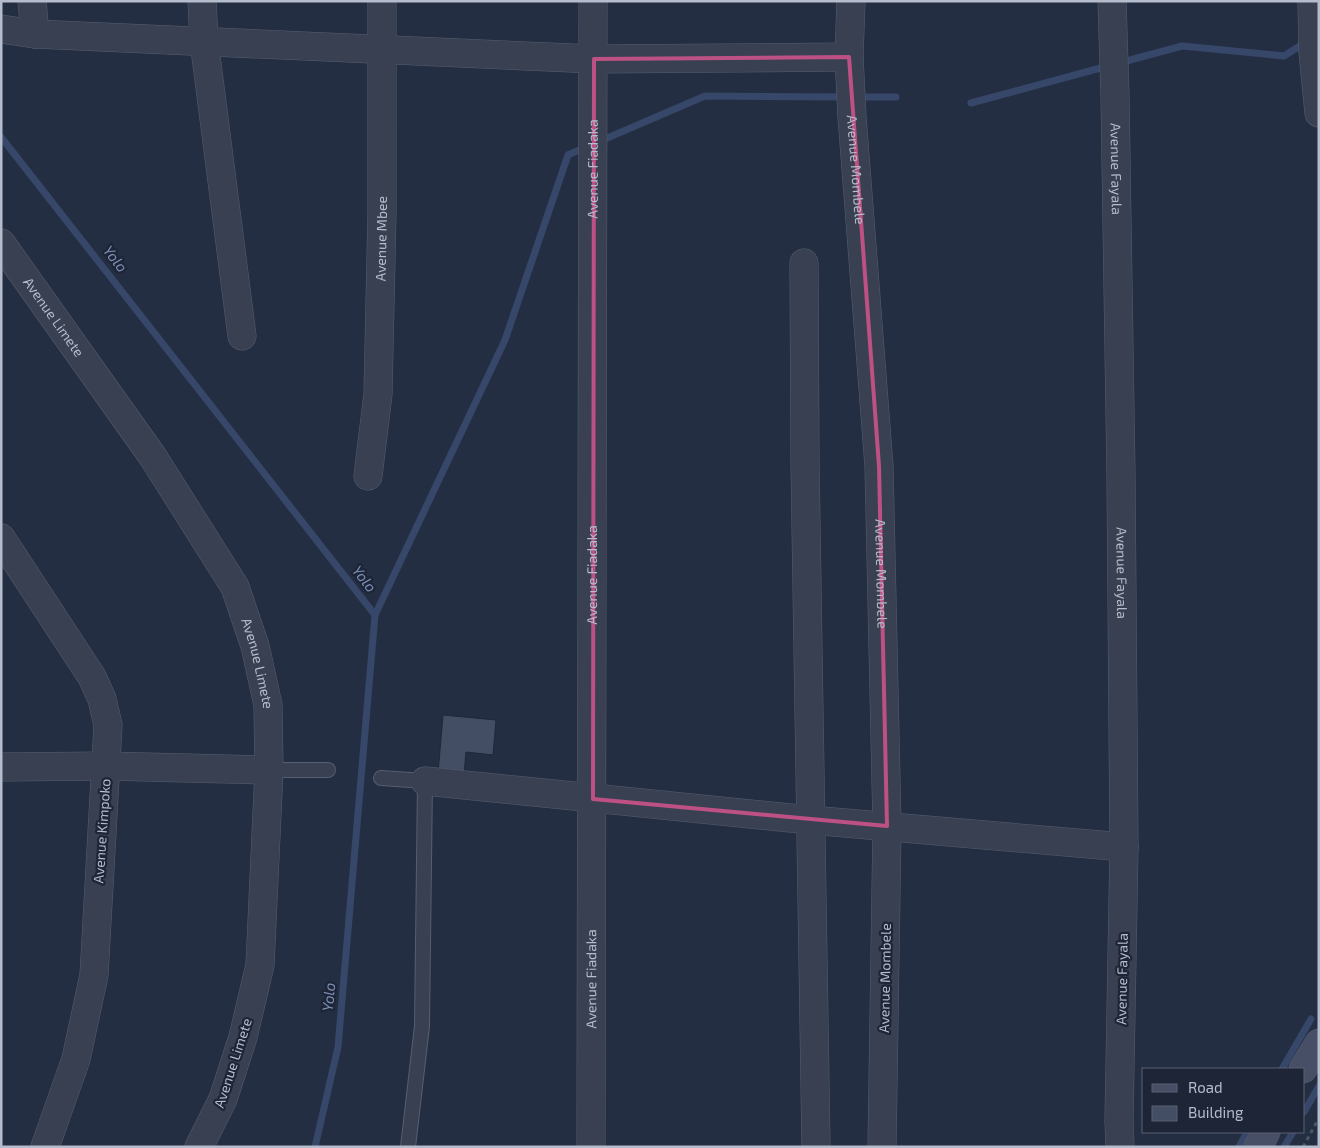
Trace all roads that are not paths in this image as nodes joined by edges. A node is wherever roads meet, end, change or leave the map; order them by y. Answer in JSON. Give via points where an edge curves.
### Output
{"nodes":[{"id":1,"x":32,"y":1,"type":"edge"},
{"id":2,"x":202,"y":1,"type":"edge"},
{"id":3,"x":382,"y":1,"type":"edge"},
{"id":4,"x":593,"y":1,"type":"edge"},
{"id":5,"x":851,"y":1,"type":"edge"},
{"id":6,"x":1112,"y":1,"type":"edge"},
{"id":7,"x":1312,"y":12,"type":"edge"},
{"id":8,"x":1,"y":29,"type":"edge"},
{"id":9,"x":35,"y":34,"type":"junction"},
{"id":10,"x":204,"y":41,"type":"junction"},
{"id":11,"x":382,"y":50,"type":"junction"},
{"id":12,"x":848,"y":57,"type":"junction"},
{"id":13,"x":594,"y":59,"type":"junction"},
{"id":14,"x":1319,"y":114,"type":"edge"},
{"id":15,"x":1,"y":243,"type":"edge"},
{"id":16,"x":804,"y":263,"type":"dead end"},
{"id":17,"x":242,"y":336,"type":"dead end"},
{"id":18,"x":368,"y":476,"type":"dead end"},
{"id":19,"x":1,"y":538,"type":"edge"},
{"id":20,"x":106,"y":766,"type":"junction"},
{"id":21,"x":1,"y":767,"type":"edge"},
{"id":22,"x":270,"y":770,"type":"junction"},
{"id":23,"x":328,"y":770,"type":"dead end"},
{"id":24,"x":381,"y":778,"type":"dead end"},
{"id":25,"x":425,"y":781,"type":"junction"},
{"id":26,"x":593,"y":799,"type":"junction"},
{"id":27,"x":810,"y":820,"type":"junction"},
{"id":28,"x":887,"y":826,"type":"junction"},
{"id":29,"x":1124,"y":847,"type":"junction"},
{"id":30,"x":1265,"y":1133,"type":"edge"},
{"id":31,"x":45,"y":1147,"type":"edge"},
{"id":32,"x":199,"y":1147,"type":"edge"},
{"id":33,"x":408,"y":1147,"type":"edge"},
{"id":34,"x":591,"y":1147,"type":"edge"},
{"id":35,"x":816,"y":1147,"type":"edge"},
{"id":36,"x":882,"y":1147,"type":"edge"},
{"id":37,"x":1120,"y":1147,"type":"edge"},
{"id":38,"x":1258,"y":1147,"type":"edge"}],
"edges":[{"from":1,"to":9,"type":"street"},
{"from":2,"to":10,"type":"street"},
{"from":3,"to":11,"type":"street","name":"Avenue Mbee"},
{"from":4,"to":13,"type":"street","name":"Avenue Fiadaka"},
{"from":5,"to":12,"type":"street","name":"Avenue Mombele"},
{"from":6,"to":29,"type":"street","name":"Avenue Fayala"},
{"from":7,"to":14,"type":"street"},
{"from":8,"to":9,"type":"street"},
{"from":9,"to":10,"type":"street"},
{"from":10,"to":11,"type":"street"},
{"from":10,"to":17,"type":"street"},
{"from":11,"to":13,"type":"street"},
{"from":11,"to":18,"type":"street","name":"Avenue Mbee","via":[[378,394]]},
{"from":12,"to":13,"type":"street"},
{"from":12,"to":28,"type":"street","name":"Avenue Mombele","via":[[879,466]]},
{"from":13,"to":26,"type":"street","name":"Avenue Fiadaka"},
{"from":15,"to":22,"type":"street","name":"Avenue Limete","via":[[153,456],[235,587],[255,646],[268,706]]},
{"from":16,"to":27,"type":"street"},
{"from":19,"to":20,"type":"street","name":"Avenue Kimpoko","via":[[92,677],[102,699],[108,725]]},
{"from":20,"to":21,"type":"street"},
{"from":20,"to":22,"type":"street"},
{"from":20,"to":31,"type":"street","name":"Avenue Kimpoko","via":[[94,975],[76,1058]]},
{"from":22,"to":23,"type":"lane"},
{"from":22,"to":32,"type":"street","name":"Avenue Limete","via":[[260,965],[244,1037],[223,1099]]},
{"from":24,"to":25,"type":"lane"},
{"from":25,"to":26,"type":"street"},
{"from":25,"to":33,"type":"lane","via":[[422,1026]]},
{"from":26,"to":27,"type":"street"},
{"from":26,"to":34,"type":"street","name":"Avenue Fiadaka"},
{"from":27,"to":28,"type":"street"},
{"from":27,"to":35,"type":"street"},
{"from":28,"to":29,"type":"street"},
{"from":28,"to":36,"type":"street","name":"Avenue Mombele"},
{"from":29,"to":37,"type":"street","name":"Avenue Fayala"},
{"from":30,"to":38,"type":"main road"}]}
